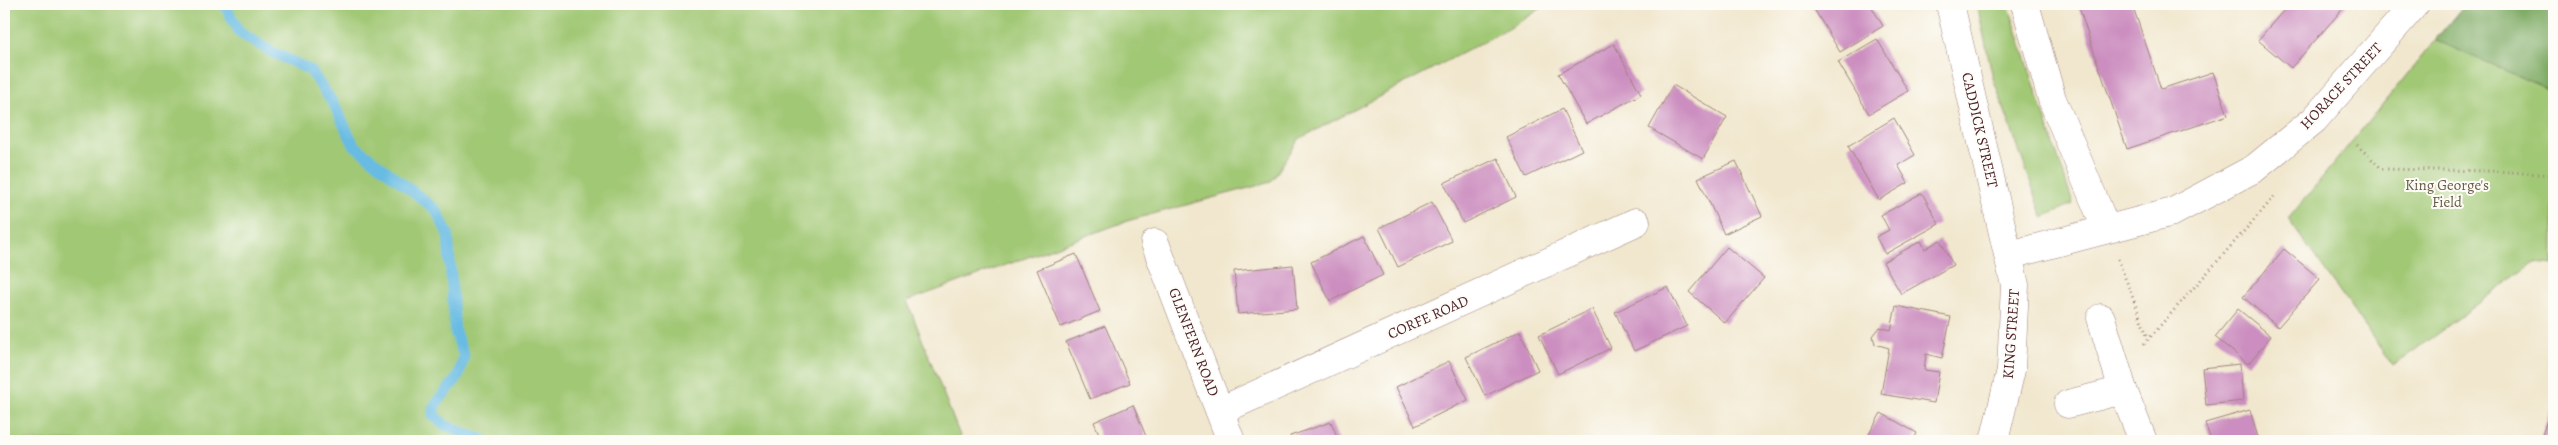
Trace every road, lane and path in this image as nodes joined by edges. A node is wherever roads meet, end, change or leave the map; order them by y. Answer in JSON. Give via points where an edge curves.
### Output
{"nodes":[{"id":1,"x":1950,"y":4,"type":"edge"},
{"id":2,"x":2025,"y":4,"type":"edge"},
{"id":3,"x":2415,"y":4,"type":"edge"},
{"id":4,"x":2358,"y":146,"type":"dead end"},
{"id":5,"x":2554,"y":175,"type":"edge"},
{"id":6,"x":2280,"y":191,"type":"dead end"},
{"id":7,"x":1636,"y":222,"type":"dead end"},
{"id":8,"x":2106,"y":228,"type":"junction"},
{"id":9,"x":1155,"y":242,"type":"dead end"},
{"id":10,"x":2010,"y":255,"type":"junction"},
{"id":11,"x":2101,"y":318,"type":"dead end"},
{"id":12,"x":2148,"y":338,"type":"junction"},
{"id":13,"x":2121,"y":384,"type":"junction"},
{"id":14,"x":2068,"y":404,"type":"dead end"},
{"id":15,"x":1220,"y":411,"type":"junction"},
{"id":16,"x":1231,"y":441,"type":"edge"},
{"id":17,"x":1994,"y":441,"type":"edge"},
{"id":18,"x":2143,"y":441,"type":"edge"}],
"edges":[{"from":1,"to":10,"type":"street","name":"CADDICK STREET"},
{"from":2,"to":8,"type":"street","via":[[2052,99]]},
{"from":3,"to":8,"type":"street","name":"HORACE STREET","via":[[2314,120],[2255,168],[2173,212]]},
{"from":4,"to":5,"type":"path","via":[[2382,169]]},
{"from":6,"to":12,"type":"path"},
{"from":7,"to":15,"type":"street","name":"CORFE ROAD"},
{"from":8,"to":10,"type":"street","name":"HORACE STREET"},
{"from":8,"to":12,"type":"path"},
{"from":9,"to":15,"type":"street","name":"GLENFERN ROAD"},
{"from":10,"to":17,"type":"street","name":"KING STREET","via":[[2015,285],[2011,370]]},
{"from":11,"to":13,"type":"street"},
{"from":12,"to":13,"type":"path"},
{"from":13,"to":14,"type":"street"},
{"from":13,"to":18,"type":"street"},
{"from":15,"to":16,"type":"street","name":"GLENFERN ROAD"}]}
